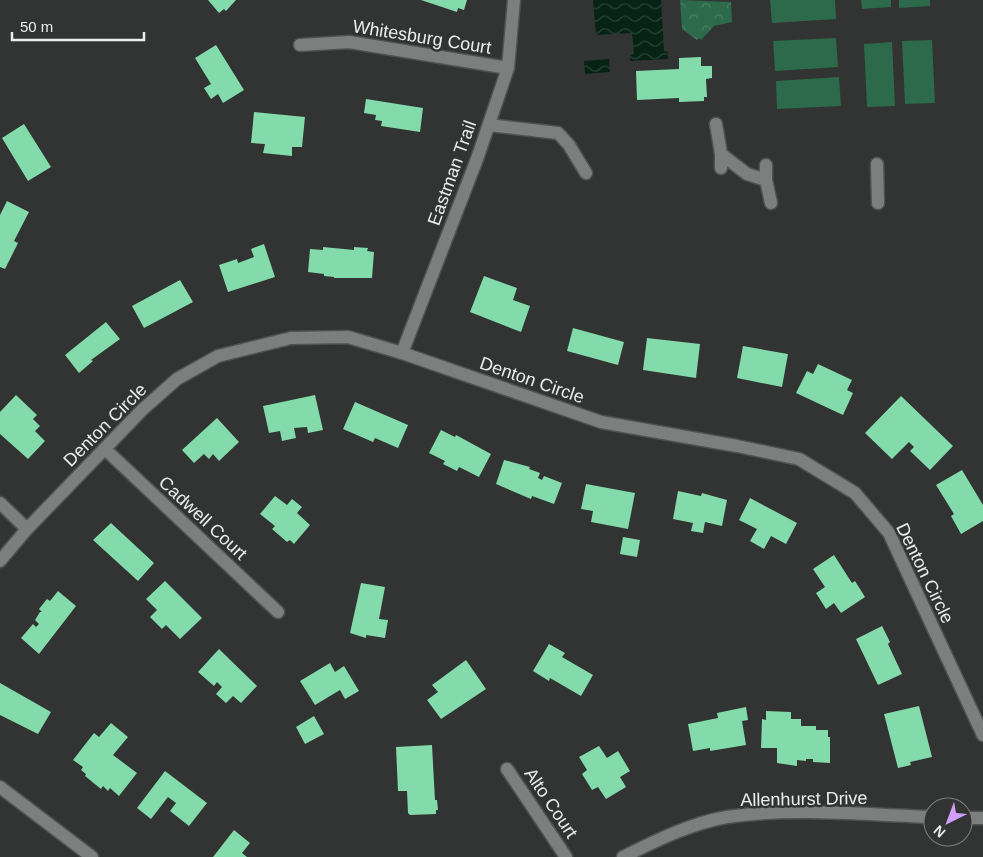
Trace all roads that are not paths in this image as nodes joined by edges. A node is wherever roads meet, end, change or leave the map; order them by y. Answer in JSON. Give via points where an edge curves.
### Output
{"nodes":[{"id":1,"x":514,"y":0,"type":"edge"},
{"id":2,"x":300,"y":45,"type":"dead end"},
{"id":3,"x":508,"y":68,"type":"junction"},
{"id":4,"x":716,"y":124,"type":"dead end"},
{"id":5,"x":489,"y":125,"type":"junction"},
{"id":6,"x":722,"y":154,"type":"junction"},
{"id":7,"x":877,"y":164,"type":"dead end"},
{"id":8,"x":766,"y":165,"type":"dead end"},
{"id":9,"x":721,"y":168,"type":"dead end"},
{"id":10,"x":586,"y":173,"type":"dead end"},
{"id":11,"x":766,"y":180,"type":"junction"},
{"id":12,"x":771,"y":203,"type":"dead end"},
{"id":13,"x":878,"y":204,"type":"dead end"},
{"id":14,"x":402,"y":352,"type":"junction"},
{"id":15,"x":105,"y":449,"type":"junction"},
{"id":16,"x":0,"y":503,"type":"edge"},
{"id":17,"x":27,"y":529,"type":"junction"},
{"id":18,"x":0,"y":561,"type":"edge"},
{"id":19,"x":278,"y":612,"type":"dead end"},
{"id":20,"x":983,"y":735,"type":"edge"},
{"id":21,"x":507,"y":769,"type":"dead end"},
{"id":22,"x":0,"y":787,"type":"edge"},
{"id":23,"x":923,"y":817,"type":"edge"},
{"id":24,"x":92,"y":857,"type":"edge"},
{"id":25,"x":566,"y":857,"type":"edge"},
{"id":26,"x":623,"y":857,"type":"edge"}],
"edges":[{"from":1,"to":3,"type":"street","name":"Eastman Trail"},
{"from":2,"to":3,"type":"street","name":"Whitesburg Court","via":[[349,42]]},
{"from":3,"to":5,"type":"street","name":"Eastman Trail"},
{"from":4,"to":6,"type":"street"},
{"from":5,"to":10,"type":"street","via":[[558,133]]},
{"from":5,"to":14,"type":"street","name":"Eastman Trail"},
{"from":6,"to":9,"type":"street"},
{"from":6,"to":11,"type":"street","via":[[747,174]]},
{"from":7,"to":13,"type":"street"},
{"from":8,"to":11,"type":"street"},
{"from":11,"to":12,"type":"street"},
{"from":14,"to":15,"type":"street","name":"Denton Circle","via":[[348,337],[291,338],[218,356],[177,379]]},
{"from":14,"to":20,"type":"street","name":"Denton Circle","via":[[600,422],[799,459],[855,493],[889,533]]},
{"from":15,"to":17,"type":"street","name":"Denton Circle"},
{"from":15,"to":19,"type":"street","name":"Cadwell Court"},
{"from":16,"to":17,"type":"street"},
{"from":17,"to":18,"type":"street","name":"Denton Circle"},
{"from":21,"to":25,"type":"street","name":"Alto Court"},
{"from":22,"to":24,"type":"street"},
{"from":23,"to":26,"type":"street","name":"Allenhurst Drive","via":[[793,814],[726,818],[663,837]]}]}
